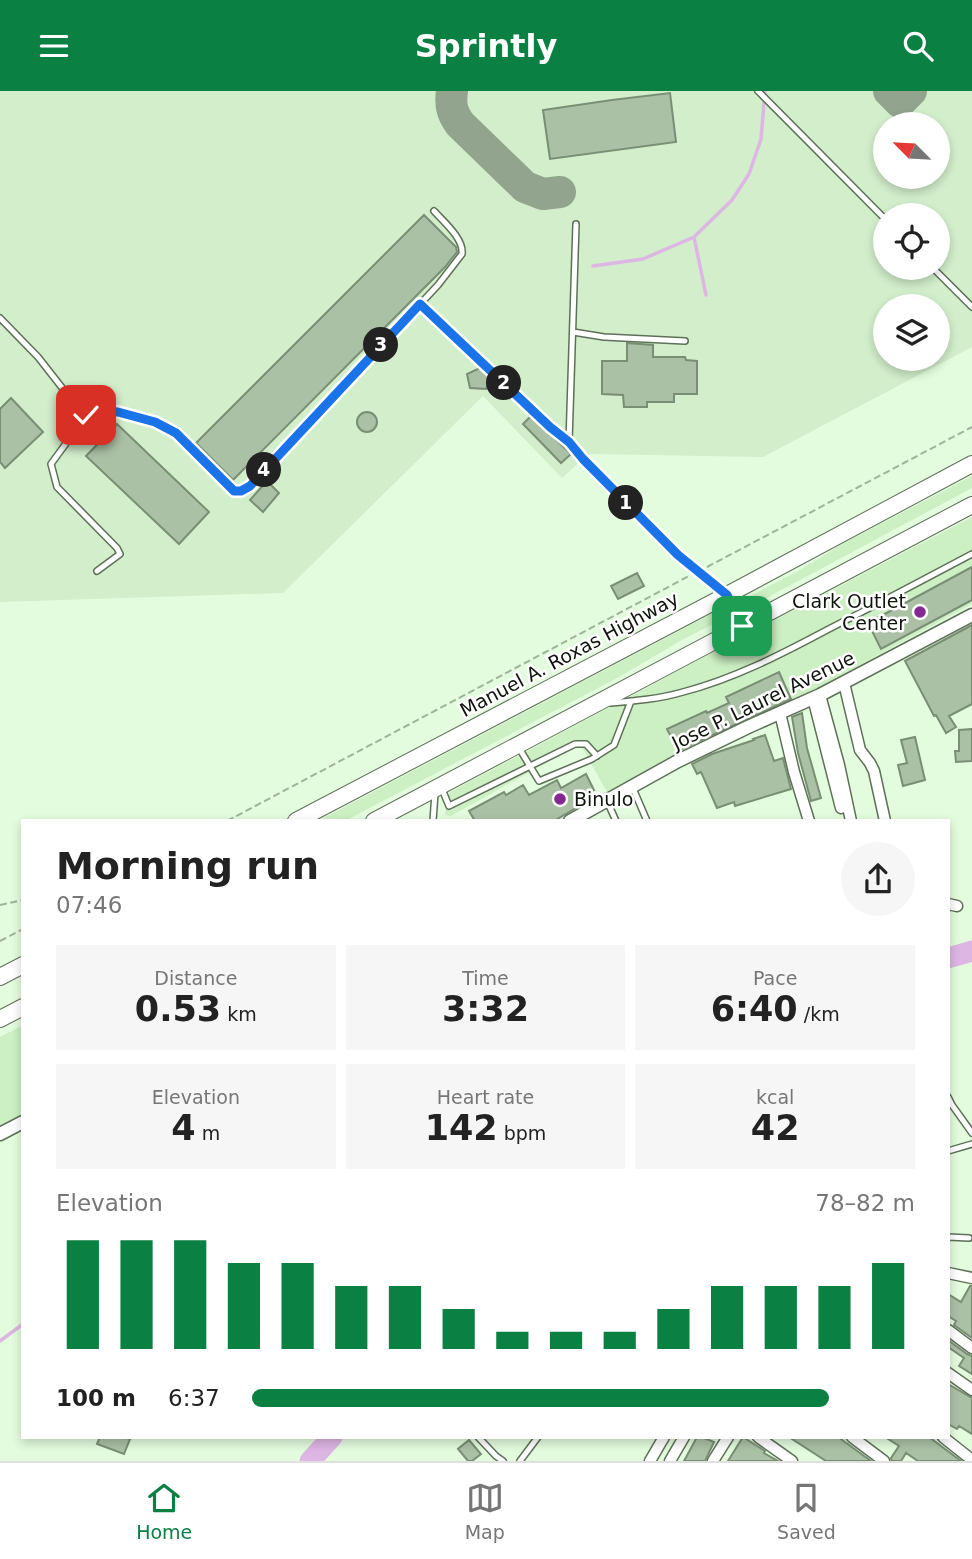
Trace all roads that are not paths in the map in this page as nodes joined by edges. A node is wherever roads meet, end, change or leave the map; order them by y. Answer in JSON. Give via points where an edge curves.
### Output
{"nodes":[{"id":1,"x":758,"y":91,"type":"edge"},
{"id":2,"x":873,"y":207,"type":"edge"},
{"id":3,"x":434,"y":211,"type":"dead end"},
{"id":4,"x":576,"y":224,"type":"dead end"},
{"id":5,"x":945,"y":280,"type":"edge"},
{"id":6,"x":420,"y":304,"type":"junction"},
{"id":7,"x":972,"y":307,"type":"edge"},
{"id":8,"x":0,"y":317,"type":"edge"},
{"id":9,"x":573,"y":332,"type":"junction"},
{"id":10,"x":685,"y":341,"type":"dead end"},
{"id":11,"x":86,"y":415,"type":"junction"},
{"id":12,"x":569,"y":442,"type":"junction"},
{"id":13,"x":972,"y":464,"type":"edge"},
{"id":14,"x":972,"y":505,"type":"edge"},
{"id":15,"x":972,"y":554,"type":"edge"},
{"id":16,"x":97,"y":571,"type":"dead end"},
{"id":17,"x":727,"y":595,"type":"junction"},
{"id":18,"x":972,"y":615,"type":"edge"},
{"id":19,"x":742,"y":626,"type":"junction"},
{"id":20,"x":844,"y":683,"type":"junction"},
{"id":21,"x":816,"y":697,"type":"junction"},
{"id":22,"x":631,"y":701,"type":"junction"},
{"id":23,"x":593,"y":705,"type":"junction"},
{"id":24,"x":780,"y":713,"type":"junction"},
{"id":25,"x":517,"y":745,"type":"junction"},
{"id":26,"x":597,"y":756,"type":"junction"},
{"id":27,"x":529,"y":766,"type":"junction"},
{"id":28,"x":835,"y":766,"type":"junction"},
{"id":29,"x":632,"y":786,"type":"junction"},
{"id":30,"x":438,"y":788,"type":"junction"},
{"id":31,"x":606,"y":801,"type":"junction"},
{"id":32,"x":300,"y":819,"type":"edge"},
{"id":33,"x":378,"y":819,"type":"edge"},
{"id":34,"x":433,"y":819,"type":"edge"},
{"id":35,"x":574,"y":819,"type":"edge"},
{"id":36,"x":615,"y":819,"type":"edge"},
{"id":37,"x":646,"y":819,"type":"edge"},
{"id":38,"x":808,"y":819,"type":"edge"},
{"id":39,"x":844,"y":819,"type":"edge"},
{"id":40,"x":850,"y":819,"type":"edge"},
{"id":41,"x":885,"y":819,"type":"edge"},
{"id":42,"x":21,"y":966,"type":"edge"},
{"id":43,"x":0,"y":977,"type":"edge"},
{"id":44,"x":21,"y":1008,"type":"edge"},
{"id":45,"x":0,"y":1019,"type":"edge"},
{"id":46,"x":950,"y":1101,"type":"edge"},
{"id":47,"x":21,"y":1123,"type":"edge"},
{"id":48,"x":972,"y":1133,"type":"edge"},
{"id":49,"x":0,"y":1134,"type":"edge"},
{"id":50,"x":972,"y":1144,"type":"edge"},
{"id":51,"x":950,"y":1150,"type":"edge"},
{"id":52,"x":950,"y":1237,"type":"edge"},
{"id":53,"x":969,"y":1238,"type":"dead end"},
{"id":54,"x":950,"y":1273,"type":"edge"},
{"id":55,"x":972,"y":1278,"type":"edge"},
{"id":56,"x":950,"y":1331,"type":"edge"},
{"id":57,"x":972,"y":1347,"type":"edge"},
{"id":58,"x":950,"y":1374,"type":"edge"},
{"id":59,"x":972,"y":1390,"type":"edge"},
{"id":60,"x":480,"y":1439,"type":"edge"},
{"id":61,"x":536,"y":1439,"type":"edge"},
{"id":62,"x":663,"y":1439,"type":"edge"},
{"id":63,"x":683,"y":1439,"type":"edge"},
{"id":64,"x":727,"y":1439,"type":"edge"},
{"id":65,"x":761,"y":1439,"type":"edge"},
{"id":66,"x":855,"y":1439,"type":"edge"},
{"id":67,"x":946,"y":1439,"type":"edge"},
{"id":68,"x":972,"y":1460,"type":"edge"},
{"id":69,"x":503,"y":1461,"type":"edge"},
{"id":70,"x":520,"y":1461,"type":"edge"},
{"id":71,"x":650,"y":1461,"type":"edge"},
{"id":72,"x":670,"y":1461,"type":"edge"},
{"id":73,"x":713,"y":1461,"type":"edge"},
{"id":74,"x":792,"y":1461,"type":"edge"},
{"id":75,"x":884,"y":1461,"type":"edge"}],
"edges":[{"from":1,"to":2,"type":"lane"},
{"from":3,"to":6,"type":"lane","via":[[461,243],[463,253]]},
{"from":4,"to":9,"type":"lane"},
{"from":5,"to":7,"type":"lane"},
{"from":6,"to":11,"type":"lane","via":[[241,491],[234,491],[176,433],[155,422],[118,412]]},
{"from":6,"to":12,"type":"lane"},
{"from":8,"to":11,"type":"lane"},
{"from":9,"to":10,"type":"lane"},
{"from":9,"to":12,"type":"lane"},
{"from":11,"to":16,"type":"lane","via":[[51,464],[57,487],[120,554]]},
{"from":12,"to":17,"type":"lane","via":[[663,540]]},
{"from":13,"to":17,"type":"main road","name":"Manuel A. Roxas Highway"},
{"from":14,"to":19,"type":"main road"},
{"from":15,"to":22,"type":"lane","via":[[721,680]]},
{"from":17,"to":19,"type":"main road"},
{"from":17,"to":32,"type":"main road","name":"Manuel A. Roxas Highway"},
{"from":18,"to":20,"type":"street","name":"Jose P. Laurel Avenue"},
{"from":19,"to":23,"type":"main road"},
{"from":20,"to":21,"type":"street","name":"Jose P. Laurel Avenue"},
{"from":20,"to":41,"type":"street","via":[[860,750],[874,771]]},
{"from":21,"to":24,"type":"street","name":"Jose P. Laurel Avenue"},
{"from":21,"to":28,"type":"street"},
{"from":22,"to":23,"type":"lane"},
{"from":22,"to":26,"type":"lane","via":[[614,745]]},
{"from":23,"to":25,"type":"main road"},
{"from":24,"to":29,"type":"street","name":"Jose P. Laurel Avenue"},
{"from":24,"to":38,"type":"street"},
{"from":25,"to":27,"type":"lane"},
{"from":25,"to":30,"type":"main road"},
{"from":26,"to":27,"type":"lane","via":[[586,744],[575,744]]},
{"from":26,"to":27,"type":"lane","via":[[539,781]]},
{"from":27,"to":30,"type":"lane","via":[[449,806]]},
{"from":28,"to":39,"type":"street"},
{"from":28,"to":40,"type":"street"},
{"from":29,"to":31,"type":"street","name":"Jose P. Laurel Avenue"},
{"from":29,"to":37,"type":"lane"},
{"from":30,"to":33,"type":"main road"},
{"from":30,"to":34,"type":"lane"},
{"from":31,"to":35,"type":"street","name":"Jose P. Laurel Avenue"},
{"from":31,"to":36,"type":"lane"},
{"from":42,"to":43,"type":"main road"},
{"from":44,"to":45,"type":"main road"},
{"from":46,"to":48,"type":"lane"},
{"from":47,"to":49,"type":"street"},
{"from":50,"to":51,"type":"lane"},
{"from":52,"to":53,"type":"lane"},
{"from":54,"to":55,"type":"street"},
{"from":56,"to":57,"type":"street"},
{"from":58,"to":59,"type":"street"},
{"from":60,"to":69,"type":"lane"},
{"from":61,"to":70,"type":"lane"},
{"from":62,"to":71,"type":"street"},
{"from":63,"to":72,"type":"street"},
{"from":64,"to":73,"type":"street"},
{"from":65,"to":74,"type":"street"},
{"from":66,"to":75,"type":"street"},
{"from":67,"to":68,"type":"street"}]}
